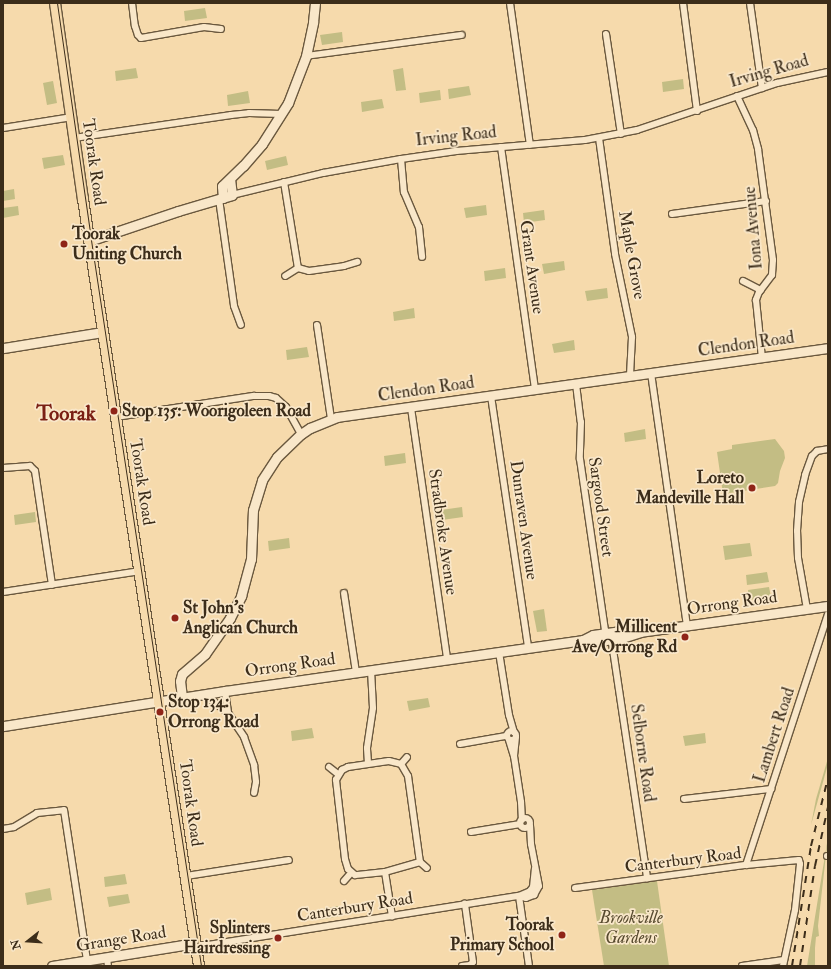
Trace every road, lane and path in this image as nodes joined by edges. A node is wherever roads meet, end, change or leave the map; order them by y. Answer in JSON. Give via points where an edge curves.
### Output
{"nodes":[{"id":1,"x":55,"y":3,"type":"edge"},
{"id":2,"x":132,"y":3,"type":"edge"},
{"id":3,"x":315,"y":3,"type":"edge"},
{"id":4,"x":510,"y":3,"type":"edge"},
{"id":5,"x":683,"y":3,"type":"edge"},
{"id":6,"x":750,"y":3,"type":"edge"},
{"id":7,"x":221,"y":29,"type":"dead end"},
{"id":8,"x":462,"y":34,"type":"dead end"},
{"id":9,"x":606,"y":34,"type":"dead end"},
{"id":10,"x":306,"y":56,"type":"junction"},
{"id":11,"x":828,"y":72,"type":"edge"},
{"id":12,"x":762,"y":88,"type":"junction"},
{"id":13,"x":737,"y":96,"type":"junction"},
{"id":14,"x":697,"y":111,"type":"junction"},
{"id":15,"x":281,"y":114,"type":"junction"},
{"id":16,"x":72,"y":117,"type":"junction"},
{"id":17,"x":3,"y":128,"type":"edge"},
{"id":18,"x":621,"y":134,"type":"junction"},
{"id":19,"x":74,"y":138,"type":"junction"},
{"id":20,"x":599,"y":138,"type":"junction"},
{"id":21,"x":530,"y":145,"type":"junction"},
{"id":22,"x":501,"y":147,"type":"junction"},
{"id":23,"x":401,"y":158,"type":"junction"},
{"id":24,"x":230,"y":179,"type":"junction"},
{"id":25,"x":284,"y":182,"type":"junction"},
{"id":26,"x":232,"y":195,"type":"junction"},
{"id":27,"x":221,"y":198,"type":"junction"},
{"id":28,"x":766,"y":201,"type":"junction"},
{"id":29,"x":672,"y":214,"type":"dead end"},
{"id":30,"x":89,"y":241,"type":"junction"},
{"id":31,"x":422,"y":257,"type":"dead end"},
{"id":32,"x":357,"y":262,"type":"dead end"},
{"id":33,"x":298,"y":268,"type":"junction"},
{"id":34,"x":285,"y":276,"type":"dead end"},
{"id":35,"x":743,"y":281,"type":"dead end"},
{"id":36,"x":761,"y":290,"type":"junction"},
{"id":37,"x":241,"y":324,"type":"dead end"},
{"id":38,"x":317,"y":325,"type":"dead end"},
{"id":39,"x":103,"y":332,"type":"junction"},
{"id":40,"x":3,"y":348,"type":"edge"},
{"id":41,"x":828,"y":348,"type":"edge"},
{"id":42,"x":762,"y":358,"type":"junction"},
{"id":43,"x":651,"y":373,"type":"junction"},
{"id":44,"x":630,"y":376,"type":"junction"},
{"id":45,"x":576,"y":384,"type":"junction"},
{"id":46,"x":535,"y":390,"type":"junction"},
{"id":47,"x":492,"y":396,"type":"junction"},
{"id":48,"x":411,"y":408,"type":"junction"},
{"id":49,"x":116,"y":416,"type":"junction"},
{"id":50,"x":331,"y":419,"type":"junction"},
{"id":51,"x":301,"y":434,"type":"junction"},
{"id":52,"x":828,"y":449,"type":"edge"},
{"id":53,"x":3,"y":468,"type":"edge"},
{"id":54,"x":140,"y":571,"type":"junction"},
{"id":55,"x":52,"y":585,"type":"junction"},
{"id":56,"x":3,"y":592,"type":"edge"},
{"id":57,"x":344,"y":593,"type":"dead end"},
{"id":58,"x":828,"y":606,"type":"edge"},
{"id":59,"x":807,"y":609,"type":"junction"},
{"id":60,"x":828,"y":614,"type":"edge"},
{"id":61,"x":687,"y":625,"type":"junction"},
{"id":62,"x":608,"y":636,"type":"junction"},
{"id":63,"x":528,"y":648,"type":"junction"},
{"id":64,"x":499,"y":652,"type":"junction"},
{"id":65,"x":447,"y":659,"type":"junction"},
{"id":66,"x":371,"y":670,"type":"junction"},
{"id":67,"x":356,"y":672,"type":"junction"},
{"id":68,"x":226,"y":691,"type":"junction"},
{"id":69,"x":210,"y":693,"type":"junction"},
{"id":70,"x":185,"y":697,"type":"junction"},
{"id":71,"x":160,"y":701,"type":"junction"},
{"id":72,"x":228,"y":713,"type":"junction"},
{"id":73,"x":3,"y":726,"type":"edge"},
{"id":74,"x":511,"y":735,"type":"junction"},
{"id":75,"x":460,"y":744,"type":"dead end"},
{"id":76,"x":407,"y":757,"type":"dead end"},
{"id":77,"x":368,"y":763,"type":"junction"},
{"id":78,"x":401,"y":764,"type":"junction"},
{"id":79,"x":329,"y":767,"type":"dead end"},
{"id":80,"x":338,"y":774,"type":"junction"},
{"id":81,"x":770,"y":789,"type":"junction"},
{"id":82,"x":254,"y":793,"type":"dead end"},
{"id":83,"x":684,"y":799,"type":"dead end"},
{"id":84,"x":521,"y":802,"type":"junction"},
{"id":85,"x":530,"y":823,"type":"junction"},
{"id":86,"x":522,"y":824,"type":"junction"},
{"id":87,"x":3,"y":829,"type":"edge"},
{"id":88,"x":472,"y":832,"type":"dead end"},
{"id":89,"x":531,"y":844,"type":"junction"},
{"id":90,"x":289,"y":860,"type":"dead end"},
{"id":91,"x":420,"y":862,"type":"junction"},
{"id":92,"x":746,"y":865,"type":"junction"},
{"id":93,"x":427,"y":868,"type":"dead end"},
{"id":94,"x":385,"y":872,"type":"junction"},
{"id":95,"x":351,"y":873,"type":"junction"},
{"id":96,"x":186,"y":876,"type":"junction"},
{"id":97,"x":647,"y":878,"type":"junction"},
{"id":98,"x":344,"y":881,"type":"dead end"},
{"id":99,"x":575,"y":888,"type":"dead end"},
{"id":100,"x":519,"y":896,"type":"junction"},
{"id":101,"x":465,"y":904,"type":"junction"},
{"id":102,"x":392,"y":916,"type":"junction"},
{"id":103,"x":196,"y":945,"type":"junction"},
{"id":104,"x":87,"y":960,"type":"junction"},
{"id":105,"x":107,"y":962,"type":"edge"},
{"id":106,"x":783,"y":963,"type":"edge"},
{"id":107,"x":52,"y":966,"type":"edge"},
{"id":108,"x":199,"y":966,"type":"edge"},
{"id":109,"x":462,"y":966,"type":"edge"},
{"id":110,"x":529,"y":966,"type":"edge"},
{"id":111,"x":742,"y":966,"type":"edge"}],
"edges":[{"from":1,"to":16,"type":"main road","name":"Toorak Road"},
{"from":2,"to":7,"type":"street","via":[[135,26],[141,38],[204,27]]},
{"from":3,"to":10,"type":"street"},
{"from":4,"to":21,"type":"street"},
{"from":5,"to":14,"type":"street"},
{"from":6,"to":12,"type":"street"},
{"from":8,"to":10,"type":"street"},
{"from":9,"to":18,"type":"street"},
{"from":10,"to":15,"type":"street","via":[[294,89]]},
{"from":11,"to":12,"type":"street","name":"Irving Road"},
{"from":12,"to":13,"type":"street","name":"Irving Road"},
{"from":13,"to":14,"type":"street","name":"Irving Road"},
{"from":13,"to":28,"type":"street","name":"Iona Avenue","via":[[753,130]]},
{"from":14,"to":18,"type":"street","name":"Irving Road"},
{"from":15,"to":19,"type":"street","via":[[231,115]]},
{"from":15,"to":24,"type":"street","via":[[262,144]]},
{"from":16,"to":17,"type":"street"},
{"from":16,"to":19,"type":"main road","name":"Toorak Road"},
{"from":18,"to":20,"type":"street","name":"Irving Road"},
{"from":19,"to":30,"type":"main road","name":"Toorak Road"},
{"from":20,"to":21,"type":"street","name":"Irving Road"},
{"from":20,"to":44,"type":"street","name":"Maple Grove","via":[[616,254],[632,337]]},
{"from":21,"to":22,"type":"street","name":"Irving Road"},
{"from":22,"to":23,"type":"street","name":"Irving Road"},
{"from":22,"to":46,"type":"street","name":"Grant Avenue"},
{"from":23,"to":25,"type":"street","name":"Irving Road"},
{"from":23,"to":31,"type":"street","via":[[404,192],[418,227]]},
{"from":24,"to":26,"type":"street"},
{"from":24,"to":27,"type":"street","via":[[222,186]]},
{"from":25,"to":26,"type":"street","name":"Irving Road"},
{"from":25,"to":33,"type":"street"},
{"from":26,"to":27,"type":"street","name":"Irving Road"},
{"from":27,"to":30,"type":"street","name":"Irving Road"},
{"from":27,"to":37,"type":"street","via":[[234,306]]},
{"from":28,"to":29,"type":"street"},
{"from":28,"to":36,"type":"street","name":"Iona Avenue","via":[[774,269]]},
{"from":30,"to":39,"type":"main road","name":"Toorak Road"},
{"from":32,"to":33,"type":"street","via":[[309,271]]},
{"from":33,"to":34,"type":"street"},
{"from":35,"to":36,"type":"street"},
{"from":36,"to":42,"type":"street","name":"Iona Avenue","via":[[756,307]]},
{"from":38,"to":50,"type":"street"},
{"from":39,"to":40,"type":"street"},
{"from":39,"to":49,"type":"main road","name":"Toorak Road"},
{"from":41,"to":42,"type":"street","name":"Clendon Road"},
{"from":42,"to":43,"type":"street","name":"Clendon Road"},
{"from":43,"to":44,"type":"street","name":"Clendon Road"},
{"from":43,"to":61,"type":"street"},
{"from":44,"to":45,"type":"street","name":"Clendon Road"},
{"from":45,"to":46,"type":"street","name":"Clendon Road"},
{"from":45,"to":62,"type":"street","name":"Sargood Street","via":[[581,422],[580,458]]},
{"from":46,"to":47,"type":"street","name":"Clendon Road"},
{"from":47,"to":48,"type":"street","name":"Clendon Road"},
{"from":47,"to":63,"type":"street","name":"Dunraven Avenue"},
{"from":48,"to":50,"type":"street","name":"Clendon Road"},
{"from":48,"to":65,"type":"street","name":"Stradbroke Avenue"},
{"from":49,"to":51,"type":"street","via":[[269,396],[276,398],[286,407]]},
{"from":49,"to":54,"type":"main road","name":"Toorak Road"},
{"from":50,"to":51,"type":"street","name":"Clendon Road"},
{"from":51,"to":70,"type":"street","name":"Clendon Road","via":[[277,457],[262,480],[253,510],[249,570],[237,606],[205,654],[182,674],[180,678]]},
{"from":52,"to":59,"type":"street","via":[[812,456],[799,502],[798,558]]},
{"from":53,"to":55,"type":"street","via":[[30,466],[35,471]]},
{"from":54,"to":55,"type":"street"},
{"from":54,"to":71,"type":"main road","name":"Toorak Road"},
{"from":55,"to":56,"type":"street"},
{"from":57,"to":67,"type":"street"},
{"from":58,"to":59,"type":"street","name":"Orrong Road"},
{"from":59,"to":61,"type":"street","name":"Orrong Road"},
{"from":60,"to":81,"type":"street","name":"Lambert Road"},
{"from":61,"to":62,"type":"street","name":"Orrong Road","via":[[640,632],[623,631]]},
{"from":62,"to":63,"type":"street","name":"Orrong Road","via":[[593,635],[583,640]]},
{"from":62,"to":97,"type":"street","name":"Selborne Road"},
{"from":63,"to":64,"type":"street","name":"Orrong Road"},
{"from":64,"to":65,"type":"street","name":"Orrong Road"},
{"from":64,"to":74,"type":"street"},
{"from":65,"to":66,"type":"street","name":"Orrong Road"},
{"from":66,"to":67,"type":"street","name":"Orrong Road"},
{"from":66,"to":77,"type":"street","via":[[373,708],[367,748]]},
{"from":67,"to":68,"type":"street","name":"Orrong Road"},
{"from":68,"to":69,"type":"street","name":"Orrong Road"},
{"from":68,"to":72,"type":"street"},
{"from":69,"to":70,"type":"street","name":"Orrong Road"},
{"from":69,"to":72,"type":"street","via":[[212,700]]},
{"from":70,"to":71,"type":"street","name":"Orrong Road"},
{"from":71,"to":73,"type":"street","name":"Orrong Road"},
{"from":71,"to":96,"type":"main road","name":"Toorak Road"},
{"from":72,"to":82,"type":"street","via":[[239,726],[251,755],[255,775]]},
{"from":74,"to":75,"type":"street"},
{"from":74,"to":84,"type":"street"},
{"from":76,"to":78,"type":"street"},
{"from":77,"to":78,"type":"street","via":[[389,761]]},
{"from":77,"to":80,"type":"street","via":[[348,767]]},
{"from":78,"to":91,"type":"street","via":[[408,776]]},
{"from":79,"to":80,"type":"street"},
{"from":80,"to":95,"type":"street","via":[[335,788],[346,859]]},
{"from":81,"to":83,"type":"street"},
{"from":81,"to":92,"type":"street","name":"Lambert Road"},
{"from":84,"to":85,"type":"street"},
{"from":84,"to":86,"type":"street"},
{"from":85,"to":86,"type":"street","via":[[527,828]]},
{"from":85,"to":89,"type":"street"},
{"from":86,"to":88,"type":"street"},
{"from":86,"to":89,"type":"street"},
{"from":87,"to":104,"type":"street","via":[[14,827],[37,813],[64,810]]},
{"from":89,"to":100,"type":"street","via":[[536,870],[533,887]]},
{"from":90,"to":96,"type":"street"},
{"from":91,"to":93,"type":"street"},
{"from":91,"to":94,"type":"street"},
{"from":92,"to":97,"type":"street","name":"Canterbury Road"},
{"from":92,"to":106,"type":"street","name":"Canterbury Road","via":[[794,860],[800,863],[796,903]]},
{"from":94,"to":95,"type":"street","via":[[355,875]]},
{"from":94,"to":102,"type":"street"},
{"from":95,"to":98,"type":"street"},
{"from":96,"to":103,"type":"main road","name":"Toorak Road"},
{"from":97,"to":99,"type":"street","name":"Canterbury Road"},
{"from":100,"to":101,"type":"street","name":"Canterbury Road"},
{"from":100,"to":110,"type":"street"},
{"from":101,"to":102,"type":"street","name":"Canterbury Road"},
{"from":101,"to":109,"type":"street","via":[[473,962]]},
{"from":102,"to":103,"type":"street","name":"Canterbury Road"},
{"from":103,"to":105,"type":"street","name":"Grange Road"},
{"from":103,"to":108,"type":"main road","name":"Toorak Road"},
{"from":104,"to":105,"type":"street","name":"Grange Road"},
{"from":104,"to":107,"type":"street","name":"Grange Road"},
{"from":106,"to":111,"type":"street"}]}
